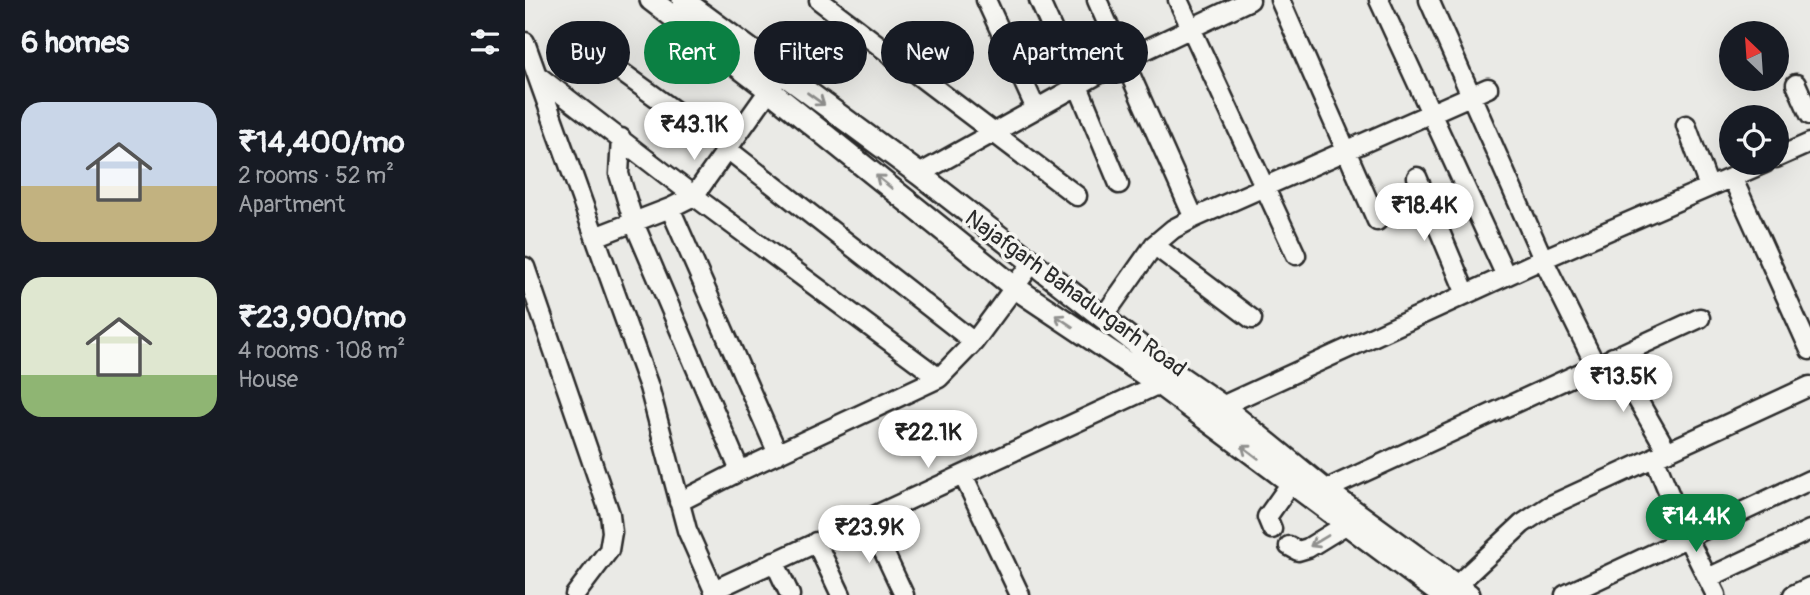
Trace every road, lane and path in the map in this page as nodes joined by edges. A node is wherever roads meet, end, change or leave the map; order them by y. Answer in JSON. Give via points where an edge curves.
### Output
{"nodes":[{"id":1,"x":651,"y":0,"type":"edge"},
{"id":2,"x":683,"y":0,"type":"edge"},
{"id":3,"x":819,"y":0,"type":"edge"},
{"id":4,"x":986,"y":0,"type":"edge"},
{"id":5,"x":1039,"y":0,"type":"edge"},
{"id":6,"x":1097,"y":0,"type":"edge"},
{"id":7,"x":1178,"y":0,"type":"edge"},
{"id":8,"x":1250,"y":0,"type":"edge"},
{"id":9,"x":1280,"y":0,"type":"edge"},
{"id":10,"x":1379,"y":0,"type":"edge"},
{"id":11,"x":1429,"y":0,"type":"edge"},
{"id":12,"x":1106,"y":21,"type":"edge"},
{"id":13,"x":1191,"y":28,"type":"junction"},
{"id":14,"x":525,"y":42,"type":"edge"},
{"id":15,"x":1148,"y":49,"type":"edge"},
{"id":16,"x":754,"y":63,"type":"edge"},
{"id":17,"x":754,"y":68,"type":"edge"},
{"id":18,"x":537,"y":75,"type":"junction"},
{"id":19,"x":630,"y":78,"type":"edge"},
{"id":20,"x":774,"y":84,"type":"edge"},
{"id":21,"x":777,"y":84,"type":"edge"},
{"id":22,"x":778,"y":84,"type":"edge"},
{"id":23,"x":1082,"y":84,"type":"edge"},
{"id":24,"x":1135,"y":84,"type":"edge"},
{"id":25,"x":1797,"y":84,"type":"dead end"},
{"id":26,"x":1078,"y":86,"type":"junction"},
{"id":27,"x":1489,"y":88,"type":"dead end"},
{"id":28,"x":1472,"y":96,"type":"junction"},
{"id":29,"x":1037,"y":109,"type":"junction"},
{"id":30,"x":1430,"y":114,"type":"junction"},
{"id":31,"x":1810,"y":115,"type":"edge"},
{"id":32,"x":1686,"y":125,"type":"dead end"},
{"id":33,"x":993,"y":133,"type":"junction"},
{"id":34,"x":621,"y":138,"type":"junction"},
{"id":35,"x":1810,"y":144,"type":"edge"},
{"id":36,"x":726,"y":148,"type":"junction"},
{"id":37,"x":1346,"y":151,"type":"junction"},
{"id":38,"x":1789,"y":153,"type":"edge"},
{"id":39,"x":919,"y":174,"type":"junction"},
{"id":40,"x":1737,"y":175,"type":"edge"},
{"id":41,"x":1417,"y":177,"type":"dead end"},
{"id":42,"x":1732,"y":177,"type":"junction"},
{"id":43,"x":1119,"y":184,"type":"dead end"},
{"id":44,"x":1264,"y":187,"type":"junction"},
{"id":45,"x":1709,"y":187,"type":"junction"},
{"id":46,"x":694,"y":196,"type":"junction"},
{"id":47,"x":1077,"y":196,"type":"dead end"},
{"id":48,"x":670,"y":208,"type":"junction"},
{"id":49,"x":1194,"y":218,"type":"junction"},
{"id":50,"x":1377,"y":220,"type":"dead end"},
{"id":51,"x":634,"y":223,"type":"junction"},
{"id":52,"x":595,"y":237,"type":"junction"},
{"id":53,"x":1154,"y":245,"type":"junction"},
{"id":54,"x":1296,"y":255,"type":"dead end"},
{"id":55,"x":1543,"y":258,"type":"junction"},
{"id":56,"x":1033,"y":262,"type":"junction"},
{"id":57,"x":525,"y":267,"type":"edge"},
{"id":58,"x":1506,"y":276,"type":"junction"},
{"id":59,"x":1014,"y":287,"type":"junction"},
{"id":60,"x":1466,"y":294,"type":"junction"},
{"id":61,"x":1104,"y":316,"type":"junction"},
{"id":62,"x":1700,"y":318,"type":"dead end"},
{"id":63,"x":1252,"y":319,"type":"dead end"},
{"id":64,"x":974,"y":342,"type":"junction"},
{"id":65,"x":1810,"y":350,"type":"edge"},
{"id":66,"x":1613,"y":357,"type":"junction"},
{"id":67,"x":1595,"y":365,"type":"junction"},
{"id":68,"x":939,"y":378,"type":"junction"},
{"id":69,"x":1159,"y":384,"type":"junction"},
{"id":70,"x":1810,"y":386,"type":"edge"},
{"id":71,"x":1223,"y":406,"type":"junction"},
{"id":72,"x":778,"y":454,"type":"junction"},
{"id":73,"x":1660,"y":454,"type":"junction"},
{"id":74,"x":740,"y":471,"type":"junction"},
{"id":75,"x":963,"y":475,"type":"junction"},
{"id":76,"x":1810,"y":480,"type":"edge"},
{"id":77,"x":1291,"y":482,"type":"junction"},
{"id":78,"x":1325,"y":490,"type":"junction"},
{"id":79,"x":679,"y":502,"type":"junction"},
{"id":80,"x":868,"y":518,"type":"junction"},
{"id":81,"x":1347,"y":524,"type":"junction"},
{"id":82,"x":1272,"y":529,"type":"dead end"},
{"id":83,"x":1810,"y":530,"type":"edge"},
{"id":84,"x":1686,"y":537,"type":"junction"},
{"id":85,"x":816,"y":542,"type":"junction"},
{"id":86,"x":1289,"y":546,"type":"dead end"},
{"id":87,"x":774,"y":561,"type":"junction"},
{"id":88,"x":1707,"y":578,"type":"junction"},
{"id":89,"x":1810,"y":587,"type":"edge"},
{"id":90,"x":715,"y":593,"type":"edge"},
{"id":91,"x":1453,"y":593,"type":"edge"},
{"id":92,"x":575,"y":595,"type":"edge"},
{"id":93,"x":790,"y":595,"type":"edge"},
{"id":94,"x":841,"y":595,"type":"edge"},
{"id":95,"x":904,"y":595,"type":"edge"},
{"id":96,"x":1020,"y":595,"type":"edge"},
{"id":97,"x":1565,"y":595,"type":"edge"},
{"id":98,"x":1716,"y":595,"type":"edge"},
{"id":99,"x":1793,"y":595,"type":"edge"}],
"edges":[{"from":1,"to":17,"type":"main road","name":"Najafgarh Bahadurgarh Road"},
{"from":2,"to":16,"type":"main road","name":"Najafgarh Bahadurgarh Road"},
{"from":3,"to":33,"type":"street"},
{"from":4,"to":29,"type":"street"},
{"from":5,"to":26,"type":"street"},
{"from":6,"to":12,"type":"street"},
{"from":7,"to":13,"type":"street"},
{"from":8,"to":13,"type":"street"},
{"from":9,"to":37,"type":"street"},
{"from":10,"to":30,"type":"street"},
{"from":11,"to":28,"type":"street"},
{"from":13,"to":15,"type":"street"},
{"from":13,"to":44,"type":"street"},
{"from":14,"to":18,"type":"street"},
{"from":18,"to":34,"type":"street"},
{"from":18,"to":52,"type":"street"},
{"from":19,"to":36,"type":"street"},
{"from":20,"to":36,"type":"street"},
{"from":59,"to":21,"type":"main road","name":"Najafgarh Bahadurgarh Road","one_way":true},
{"from":22,"to":39,"type":"main road","name":"Najafgarh Bahadurgarh Road","one_way":true},
{"from":23,"to":26,"type":"street"},
{"from":24,"to":49,"type":"street"},
{"from":25,"to":31,"type":"street"},
{"from":26,"to":29,"type":"street"},
{"from":26,"to":43,"type":"street"},
{"from":27,"to":28,"type":"street"},
{"from":28,"to":30,"type":"street"},
{"from":28,"to":55,"type":"street"},
{"from":29,"to":33,"type":"street"},
{"from":30,"to":37,"type":"street"},
{"from":30,"to":58,"type":"street"},
{"from":32,"to":45,"type":"street"},
{"from":33,"to":39,"type":"street"},
{"from":33,"to":47,"type":"street"},
{"from":34,"to":46,"type":"street"},
{"from":34,"to":51,"type":"street","via":[[619,174]]},
{"from":35,"to":38,"type":"street"},
{"from":36,"to":46,"type":"street"},
{"from":36,"to":64,"type":"street"},
{"from":37,"to":44,"type":"street"},
{"from":37,"to":50,"type":"street"},
{"from":39,"to":56,"type":"main road","name":"Najafgarh Bahadurgarh Road"},
{"from":40,"to":42,"type":"street"},
{"from":41,"to":60,"type":"street"},
{"from":42,"to":45,"type":"street"},
{"from":42,"to":65,"type":"street"},
{"from":44,"to":49,"type":"street"},
{"from":44,"to":54,"type":"street"},
{"from":45,"to":55,"type":"street"},
{"from":46,"to":48,"type":"street"},
{"from":46,"to":68,"type":"street"},
{"from":48,"to":51,"type":"street"},
{"from":48,"to":72,"type":"street"},
{"from":49,"to":53,"type":"street"},
{"from":51,"to":52,"type":"street"},
{"from":51,"to":74,"type":"street"},
{"from":52,"to":79,"type":"street","via":[[649,387]]},
{"from":53,"to":61,"type":"street"},
{"from":53,"to":63,"type":"street"},
{"from":55,"to":58,"type":"street"},
{"from":55,"to":67,"type":"street"},
{"from":56,"to":59,"type":"street"},
{"from":56,"to":61,"type":"main road","name":"Najafgarh Bahadurgarh Road"},
{"from":57,"to":92,"type":"street","via":[[610,514],[609,550]]},
{"from":58,"to":60,"type":"street"},
{"from":59,"to":64,"type":"street"},
{"from":69,"to":59,"type":"main road","name":"Najafgarh Bahadurgarh Road","one_way":true},
{"from":60,"to":71,"type":"street"},
{"from":61,"to":71,"type":"main road","name":"Najafgarh Bahadurgarh Road"},
{"from":62,"to":66,"type":"street"},
{"from":64,"to":68,"type":"street"},
{"from":66,"to":67,"type":"street"},
{"from":66,"to":73,"type":"street"},
{"from":67,"to":78,"type":"street"},
{"from":68,"to":72,"type":"street"},
{"from":69,"to":75,"type":"street"},
{"from":77,"to":69,"type":"main road","name":"Najafgarh Bahadurgarh Road","one_way":true},
{"from":70,"to":73,"type":"street"},
{"from":71,"to":78,"type":"main road","name":"Najafgarh Bahadurgarh Road"},
{"from":72,"to":74,"type":"street"},
{"from":73,"to":84,"type":"street"},
{"from":73,"to":91,"type":"street","via":[[1576,492],[1522,524]]},
{"from":74,"to":79,"type":"street"},
{"from":75,"to":80,"type":"street"},
{"from":75,"to":96,"type":"street"},
{"from":76,"to":84,"type":"street"},
{"from":77,"to":81,"type":"main road","name":"Najafgarh Bahadurgarh Road"},
{"from":77,"to":82,"type":"street","via":[[1268,517]]},
{"from":78,"to":91,"type":"main road","name":"Najafgarh Bahadurgarh Road"},
{"from":79,"to":90,"type":"street"},
{"from":80,"to":85,"type":"street"},
{"from":80,"to":95,"type":"street"},
{"from":81,"to":86,"type":"street","one_way":true,"via":[[1308,548],[1298,551]]},
{"from":81,"to":91,"type":"main road","name":"Najafgarh Bahadurgarh Road"},
{"from":83,"to":88,"type":"street"},
{"from":84,"to":88,"type":"street"},
{"from":84,"to":97,"type":"street"},
{"from":85,"to":87,"type":"street"},
{"from":85,"to":94,"type":"street"},
{"from":87,"to":90,"type":"street"},
{"from":87,"to":93,"type":"street"},
{"from":88,"to":98,"type":"street"},
{"from":89,"to":99,"type":"street"}]}
